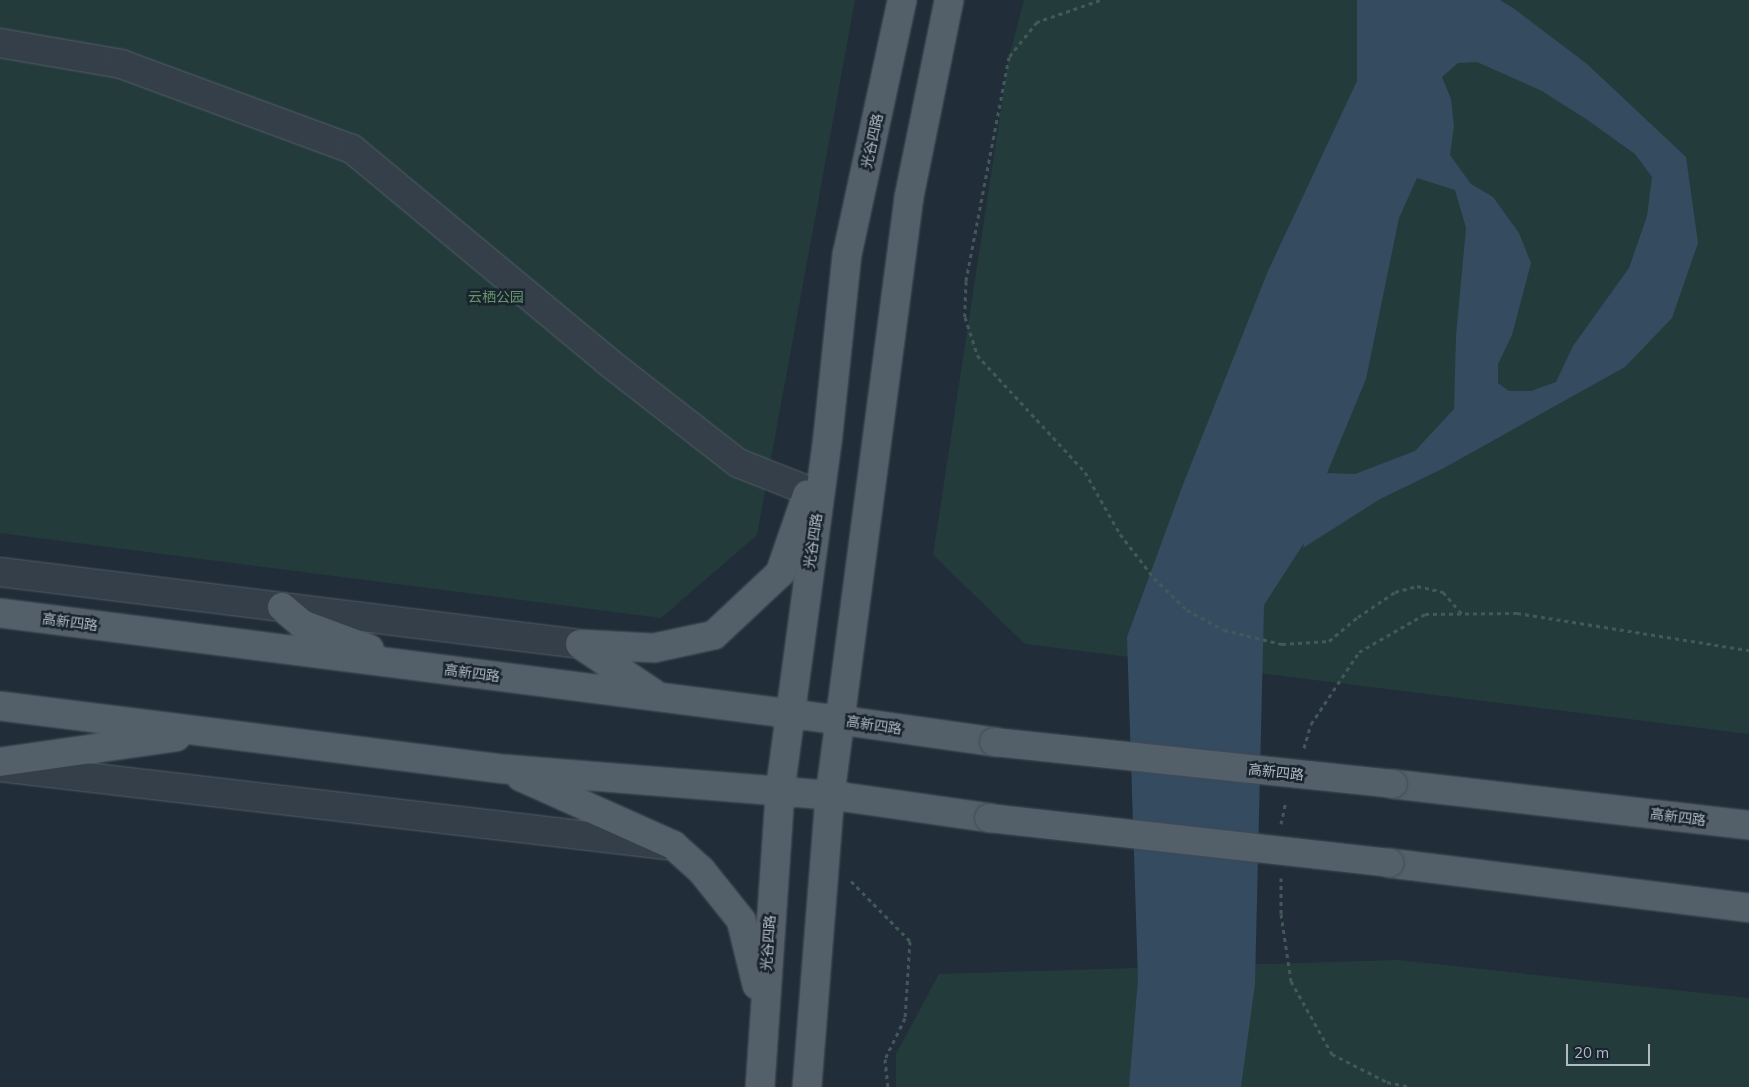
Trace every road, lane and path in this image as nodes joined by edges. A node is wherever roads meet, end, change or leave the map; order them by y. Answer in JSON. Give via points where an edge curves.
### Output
{"nodes":[{"id":1,"x":902,"y":0,"type":"edge"},
{"id":2,"x":949,"y":0,"type":"edge"},
{"id":3,"x":1100,"y":0,"type":"edge"},
{"id":4,"x":0,"y":43,"type":"edge"},
{"id":5,"x":828,"y":434,"type":"junction"},
{"id":6,"x":809,"y":491,"type":"junction"},
{"id":7,"x":0,"y":572,"type":"edge"},
{"id":8,"x":282,"y":607,"type":"junction"},
{"id":9,"x":0,"y":613,"type":"edge"},
{"id":10,"x":1462,"y":614,"type":"dead end"},
{"id":11,"x":580,"y":644,"type":"junction"},
{"id":12,"x":418,"y":666,"type":"junction"},
{"id":13,"x":658,"y":697,"type":"junction"},
{"id":14,"x":0,"y":706,"type":"edge"},
{"id":15,"x":790,"y":714,"type":"junction"},
{"id":16,"x":840,"y":720,"type":"junction"},
{"id":17,"x":212,"y":732,"type":"junction"},
{"id":18,"x":0,"y":762,"type":"edge"},
{"id":19,"x":0,"y":767,"type":"edge"},
{"id":20,"x":504,"y":769,"type":"junction"},
{"id":21,"x":780,"y":791,"type":"junction"},
{"id":22,"x":830,"y":795,"type":"junction"},
{"id":23,"x":1749,"y":825,"type":"edge"},
{"id":24,"x":672,"y":846,"type":"junction"},
{"id":25,"x":826,"y":856,"type":"junction"},
{"id":26,"x":1749,"y":908,"type":"edge"},
{"id":27,"x":763,"y":1011,"type":"junction"},
{"id":28,"x":760,"y":1087,"type":"edge"},
{"id":29,"x":807,"y":1087,"type":"edge"},
{"id":30,"x":888,"y":1087,"type":"edge"}],
"edges":[{"from":1,"to":5,"type":"main road","name":"光谷四路","via":[[847,255]]},
{"from":2,"to":16,"type":"main road","via":[[909,197]]},
{"from":3,"to":10,"type":"path","via":[[1037,22],[1009,57],[966,281],[965,317],[977,355],[1085,472],[1120,534],[1154,578],[1187,610],[1224,630],[1282,644],[1329,641],[1395,592],[1417,586],[1444,592]]},
{"from":4,"to":6,"type":"street","via":[[121,64],[352,149],[607,361],[738,462]]},
{"from":5,"to":6,"type":"main road"},
{"from":5,"to":15,"type":"main road","name":"光谷四路"},
{"from":6,"to":11,"type":"main road","via":[[780,573],[714,635],[654,648]]},
{"from":7,"to":8,"type":"street"},
{"from":8,"to":11,"type":"street"},
{"from":8,"to":12,"type":"main road","via":[[302,624]]},
{"from":9,"to":12,"type":"main road","name":"高新四路"},
{"from":11,"to":13,"type":"main road"},
{"from":12,"to":13,"type":"main road","name":"高新四路"},
{"from":13,"to":15,"type":"main road","name":"高新四路"},
{"from":14,"to":17,"type":"main road"},
{"from":15,"to":16,"type":"main road","name":"高新四路"},
{"from":15,"to":21,"type":"main road","name":"光谷四路"},
{"from":16,"to":22,"type":"main road"},
{"from":16,"to":23,"type":"main road","name":"高新四路","bridge":true,"via":[[994,742]]},
{"from":17,"to":18,"type":"main road"},
{"from":17,"to":20,"type":"main road"},
{"from":19,"to":24,"type":"street"},
{"from":20,"to":21,"type":"main road"},
{"from":20,"to":24,"type":"main road"},
{"from":21,"to":22,"type":"main road"},
{"from":21,"to":27,"type":"main road","name":"光谷四路"},
{"from":22,"to":25,"type":"main road"},
{"from":22,"to":26,"type":"main road","bridge":true,"via":[[989,818]]},
{"from":24,"to":27,"type":"main road","via":[[701,870],[741,920]]},
{"from":25,"to":29,"type":"main road"},
{"from":25,"to":30,"type":"path","via":[[910,940],[905,1018],[885,1059]]},
{"from":27,"to":28,"type":"main road","name":"光谷四路"}]}
